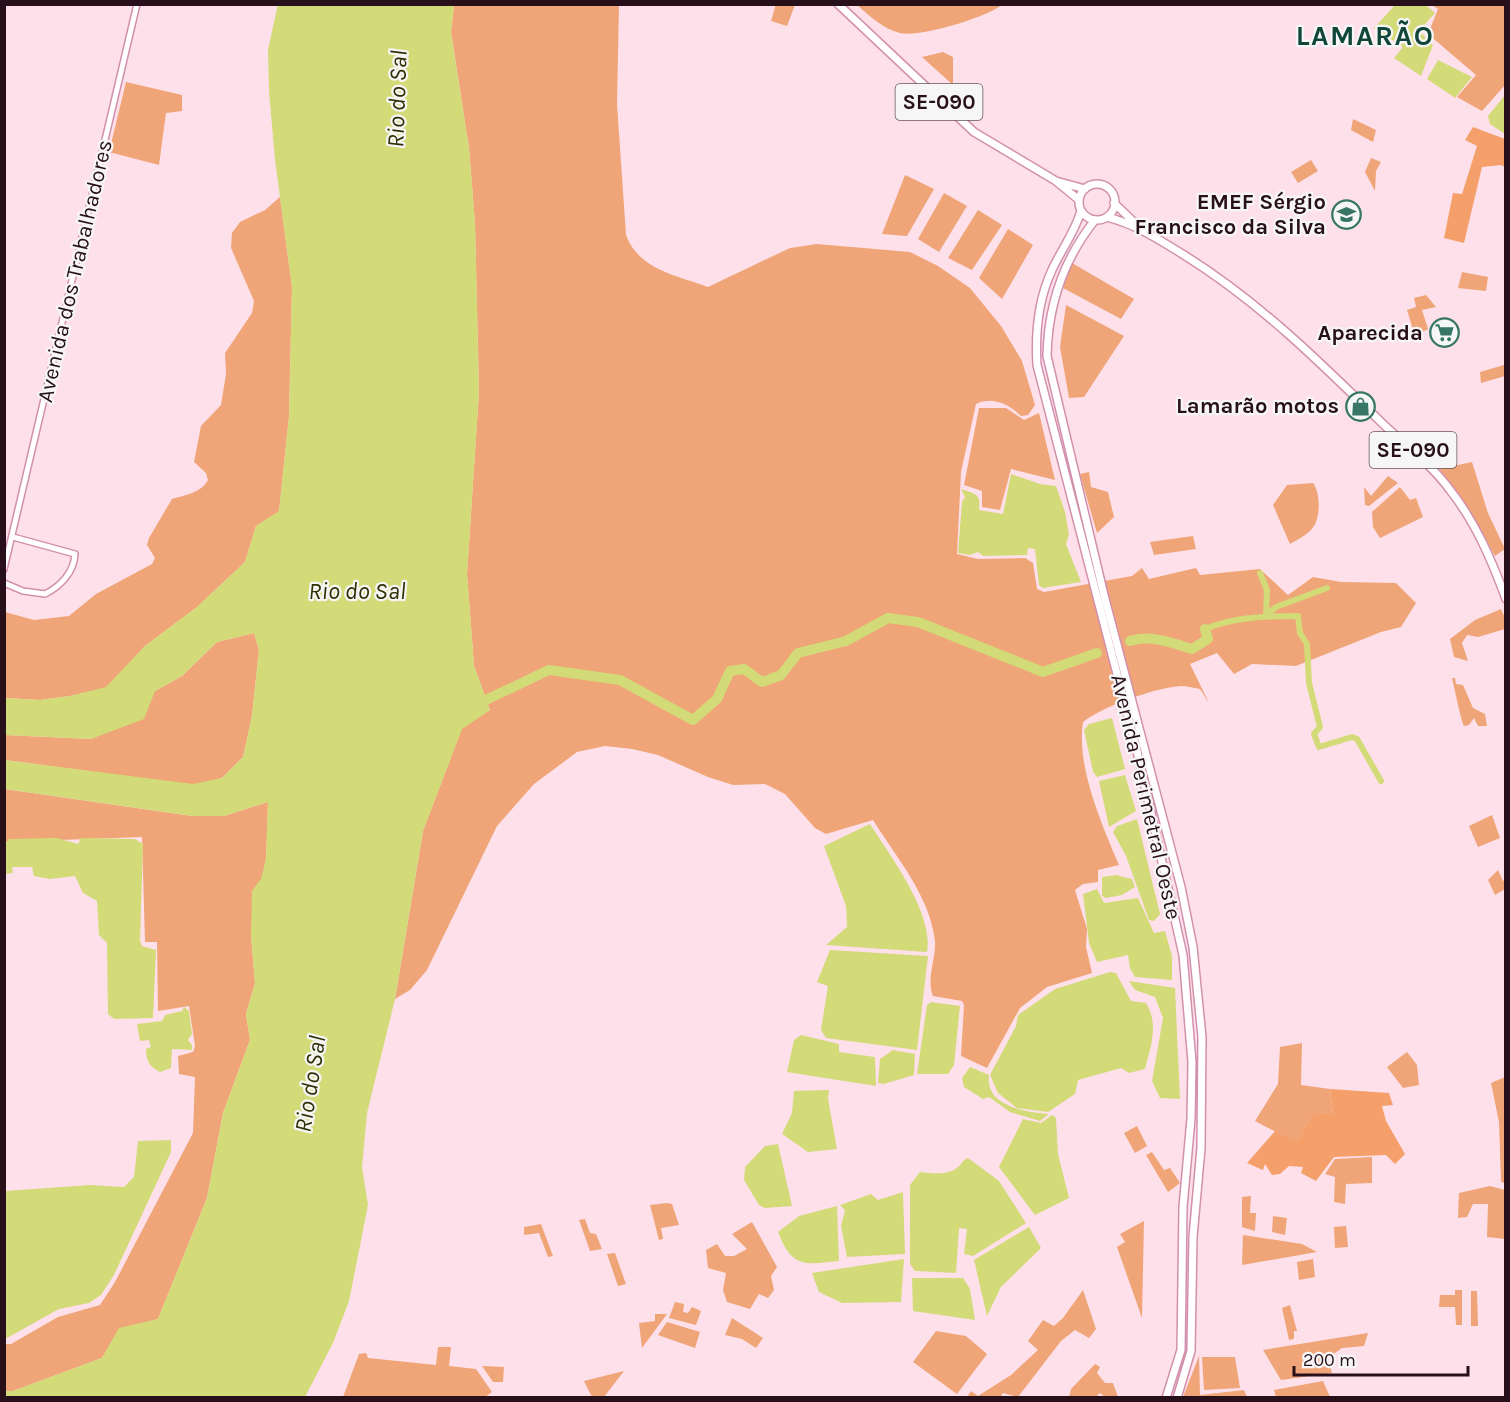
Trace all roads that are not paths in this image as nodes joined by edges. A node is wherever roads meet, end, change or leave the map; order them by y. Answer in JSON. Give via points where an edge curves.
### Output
{"nodes":[{"id":1,"x":137,"y":4,"type":"edge"},
{"id":2,"x":838,"y":4,"type":"edge"},
{"id":3,"x":1056,"y":181,"type":"junction"},
{"id":4,"x":1085,"y":189,"type":"junction"},
{"id":5,"x":1079,"y":200,"type":"junction"},
{"id":6,"x":1114,"y":203,"type":"junction"},
{"id":7,"x":1082,"y":212,"type":"junction"},
{"id":8,"x":1107,"y":217,"type":"junction"},
{"id":9,"x":1095,"y":220,"type":"junction"},
{"id":10,"x":1140,"y":228,"type":"junction"},
{"id":11,"x":13,"y":537,"type":"junction"},
{"id":12,"x":4,"y":569,"type":"edge"},
{"id":13,"x":4,"y":583,"type":"edge"},
{"id":14,"x":1506,"y":599,"type":"edge"},
{"id":15,"x":1166,"y":1398,"type":"edge"},
{"id":16,"x":1178,"y":1398,"type":"edge"}],
"edges":[{"from":1,"to":11,"type":"street","name":"Avenida dos Trabalhadores"},
{"from":2,"to":3,"type":"main road","number":"SE-090","via":[[974,132]]},
{"from":3,"to":4,"type":"main road","number":"SE-090"},
{"from":3,"to":5,"type":"main road","number":"SE-090"},
{"from":4,"to":5,"type":"main road"},
{"from":4,"to":6,"type":"main road","number":"SE-090","via":[[1090,185],[1104,186],[1111,191]]},
{"from":5,"to":7,"type":"main road"},
{"from":6,"to":8,"type":"main road"},
{"from":6,"to":10,"type":"main road","number":"SE-090"},
{"from":7,"to":9,"type":"main road"},
{"from":7,"to":15,"type":"main road","name":"Avenida Perimetral Oeste","via":[[1042,299],[1037,365],[1137,751],[1183,955],[1192,1062],[1191,1119],[1183,1207],[1181,1350]]},
{"from":8,"to":9,"type":"main road"},
{"from":8,"to":10,"type":"main road","number":"SE-090"},
{"from":9,"to":16,"type":"main road","name":"Avenida Perimetral Oeste","via":[[1059,281],[1047,329],[1047,356],[1193,947],[1202,1037],[1201,1148],[1193,1238],[1191,1351]]},
{"from":10,"to":14,"type":"main road","number":"SE-090","via":[[1256,305],[1432,468],[1476,529]]},
{"from":11,"to":12,"type":"street","name":"Avenida dos Trabalhadores"},
{"from":11,"to":13,"type":"street","via":[[75,554],[75,561],[66,577],[45,594]]}]}
